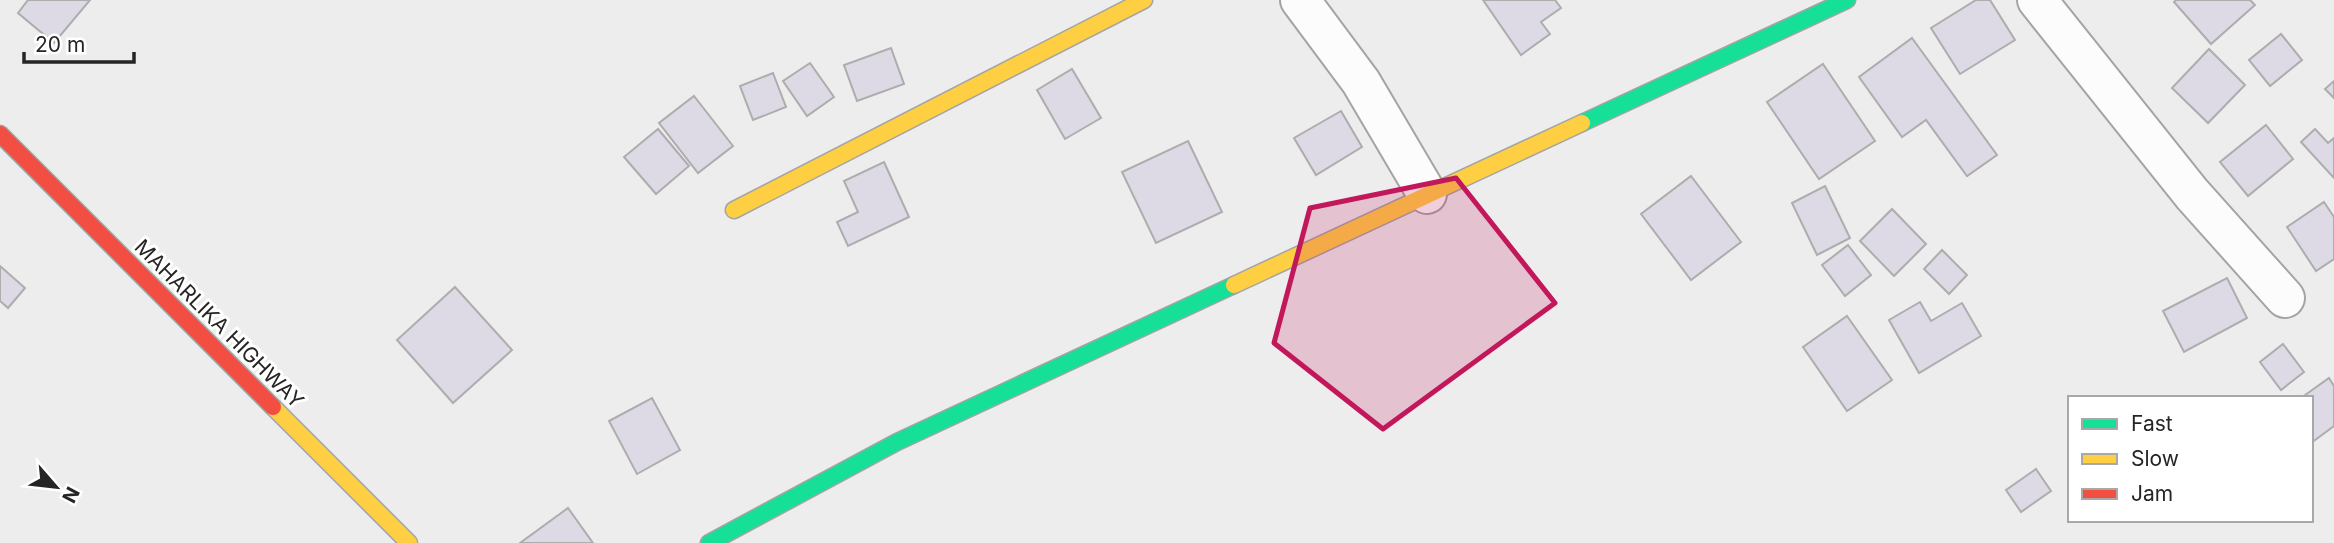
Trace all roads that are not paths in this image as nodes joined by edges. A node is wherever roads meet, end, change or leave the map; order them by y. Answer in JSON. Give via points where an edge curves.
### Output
{"nodes":[{"id":1,"x":1144,"y":0,"type":"edge"},
{"id":2,"x":1300,"y":0,"type":"edge"},
{"id":3,"x":1847,"y":0,"type":"edge"},
{"id":4,"x":2037,"y":0,"type":"edge"},
{"id":5,"x":0,"y":134,"type":"edge"},
{"id":6,"x":1427,"y":194,"type":"junction"},
{"id":7,"x":734,"y":210,"type":"dead end"},
{"id":8,"x":2285,"y":298,"type":"dead end"},
{"id":9,"x":409,"y":543,"type":"edge"},
{"id":10,"x":709,"y":543,"type":"edge"}],
"edges":[{"from":1,"to":7,"type":"main road"},
{"from":2,"to":6,"type":"street","via":[[1361,82]]},
{"from":3,"to":6,"type":"main road"},
{"from":4,"to":8,"type":"street","via":[[2192,194]]},
{"from":5,"to":9,"type":"main road","name":"MAHARLIKA HIGHWAY"},
{"from":6,"to":10,"type":"main road","via":[[897,442]]}]}
